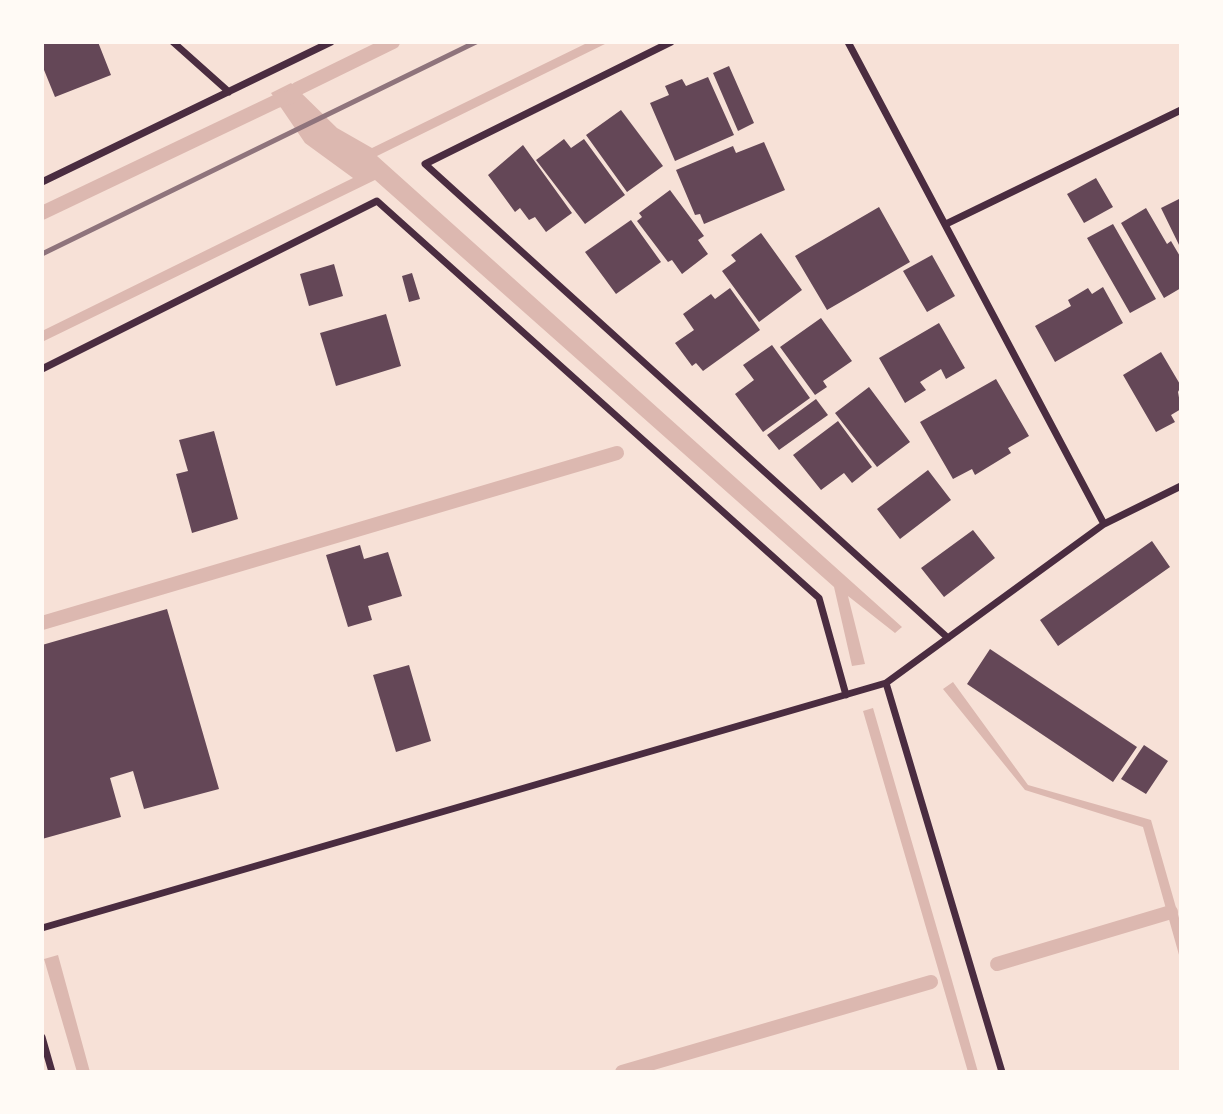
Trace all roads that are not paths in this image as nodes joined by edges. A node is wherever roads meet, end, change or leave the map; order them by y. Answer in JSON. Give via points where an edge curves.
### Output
{"nodes":[{"id":1,"x":173,"y":42,"type":"edge"},
{"id":2,"x":331,"y":42,"type":"edge"},
{"id":3,"x":671,"y":42,"type":"edge"},
{"id":4,"x":848,"y":42,"type":"edge"},
{"id":5,"x":229,"y":92,"type":"junction"},
{"id":6,"x":1181,"y":110,"type":"edge"},
{"id":7,"x":42,"y":182,"type":"edge"},
{"id":8,"x":946,"y":224,"type":"junction"},
{"id":9,"x":42,"y":369,"type":"edge"},
{"id":10,"x":1181,"y":486,"type":"edge"},
{"id":11,"x":1104,"y":524,"type":"junction"},
{"id":12,"x":948,"y":638,"type":"junction"},
{"id":13,"x":886,"y":683,"type":"junction"},
{"id":14,"x":846,"y":695,"type":"junction"},
{"id":15,"x":42,"y":928,"type":"edge"},
{"id":16,"x":42,"y":1037,"type":"edge"},
{"id":17,"x":52,"y":1072,"type":"edge"},
{"id":18,"x":1002,"y":1072,"type":"edge"}],
"edges":[{"from":1,"to":5,"type":"street"},
{"from":2,"to":5,"type":"street"},
{"from":3,"to":12,"type":"street","via":[[425,164]]},
{"from":4,"to":8,"type":"street"},
{"from":5,"to":7,"type":"street"},
{"from":6,"to":8,"type":"street"},
{"from":8,"to":11,"type":"street"},
{"from":9,"to":14,"type":"street","via":[[377,201],[819,598]]},
{"from":10,"to":11,"type":"street"},
{"from":11,"to":12,"type":"street"},
{"from":12,"to":13,"type":"street"},
{"from":13,"to":14,"type":"street"},
{"from":13,"to":18,"type":"street"},
{"from":14,"to":15,"type":"street"},
{"from":16,"to":17,"type":"street"}]}
